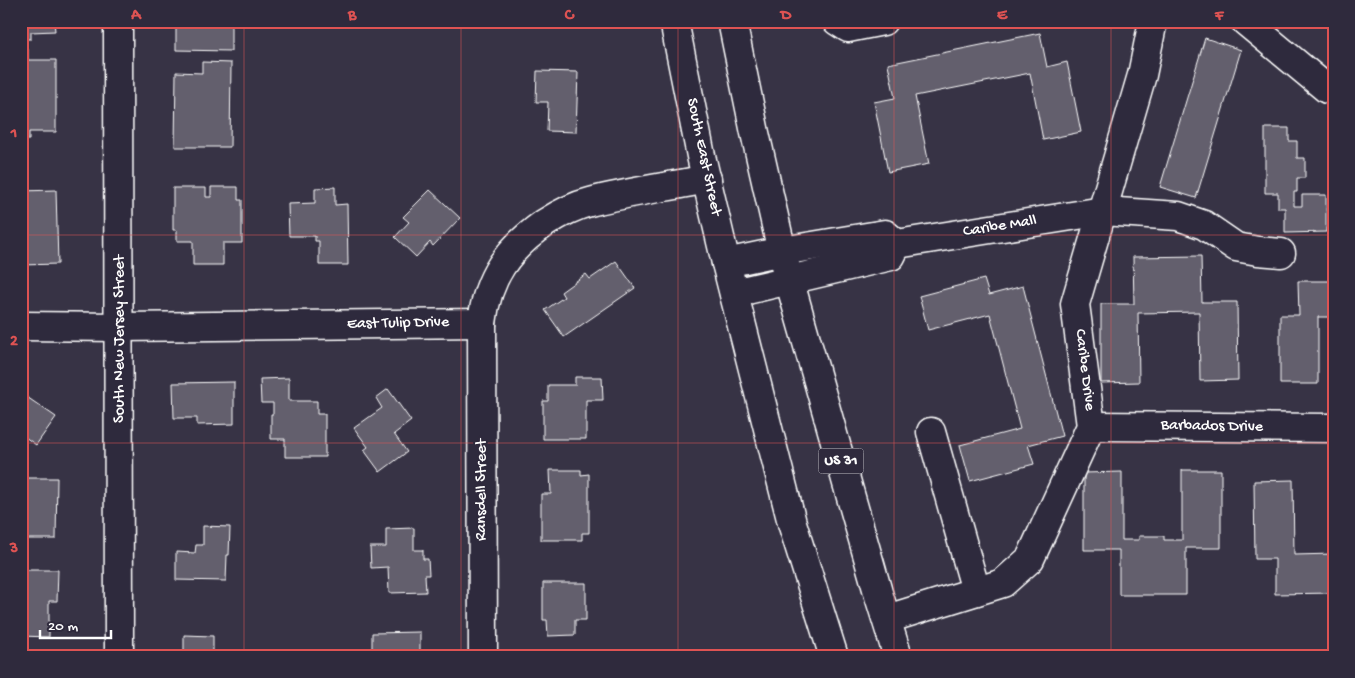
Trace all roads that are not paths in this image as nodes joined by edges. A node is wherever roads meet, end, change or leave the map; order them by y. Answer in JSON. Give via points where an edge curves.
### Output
{"nodes":[{"id":1,"x":118,"y":21,"type":"edge"},
{"id":2,"x":674,"y":21,"type":"edge"},
{"id":3,"x":732,"y":21,"type":"edge"},
{"id":4,"x":837,"y":21,"type":"edge"},
{"id":5,"x":883,"y":21,"type":"edge"},
{"id":6,"x":1153,"y":21,"type":"edge"},
{"id":7,"x":1245,"y":21,"type":"edge"},
{"id":8,"x":1327,"y":89,"type":"dead end"},
{"id":9,"x":707,"y":179,"type":"junction"},
{"id":10,"x":1103,"y":211,"type":"junction"},
{"id":11,"x":1281,"y":254,"type":"dead end"},
{"id":12,"x":726,"y":263,"type":"junction"},
{"id":13,"x":786,"y":265,"type":"junction"},
{"id":14,"x":734,"y":293,"type":"junction"},
{"id":15,"x":482,"y":323,"type":"junction"},
{"id":16,"x":21,"y":326,"type":"edge"},
{"id":17,"x":120,"y":327,"type":"junction"},
{"id":18,"x":1091,"y":426,"type":"junction"},
{"id":19,"x":1334,"y":428,"type":"edge"},
{"id":20,"x":931,"y":432,"type":"dead end"},
{"id":21,"x":976,"y":591,"type":"junction"},
{"id":22,"x":886,"y":619,"type":"junction"},
{"id":23,"x":119,"y":657,"type":"edge"},
{"id":24,"x":483,"y":657,"type":"edge"},
{"id":25,"x":834,"y":657,"type":"edge"},
{"id":26,"x":898,"y":657,"type":"edge"}],
"edges":[{"from":1,"to":17,"type":"street","name":"South New Jersey Street"},
{"from":2,"to":9,"type":"street","name":"South East Street"},
{"from":3,"to":13,"type":"street","number":"US 31"},
{"from":4,"to":5,"type":"street","via":[[848,28]]},
{"from":6,"to":10,"type":"street","name":"Caribe Drive","via":[[1142,75]]},
{"from":7,"to":8,"type":"street"},
{"from":9,"to":12,"type":"street","name":"South East Street"},
{"from":9,"to":15,"type":"street","via":[[589,202],[569,209],[534,230],[517,245],[497,271],[488,291]]},
{"from":10,"to":11,"type":"street","name":"Caribe Mall","via":[[1178,216],[1204,225],[1236,247]]},
{"from":10,"to":13,"type":"street","name":"Caribe Mall","via":[[897,244],[885,234]]},
{"from":10,"to":18,"type":"street","name":"Caribe Drive","via":[[1075,304]]},
{"from":12,"to":13,"type":"street","name":"Caribe Mall"},
{"from":12,"to":14,"type":"street","name":"South East Street"},
{"from":13,"to":14,"type":"street","name":"Caribe Mall"},
{"from":13,"to":22,"type":"street","number":"US 31"},
{"from":14,"to":25,"type":"street","name":"South East Street","via":[[792,523]]},
{"from":15,"to":17,"type":"street","name":"East Tulip Drive"},
{"from":15,"to":24,"type":"street","name":"Ransdell Street"},
{"from":16,"to":17,"type":"street","name":"East Tulip Drive"},
{"from":17,"to":23,"type":"street","name":"South New Jersey Street"},
{"from":18,"to":19,"type":"street","name":"Barbados Drive"},
{"from":18,"to":21,"type":"street","name":"Caribe Drive","via":[[1030,559],[1003,583]]},
{"from":20,"to":21,"type":"street"},
{"from":21,"to":22,"type":"street","name":"Caribe Drive"},
{"from":22,"to":26,"type":"street","number":"US 31"}]}
